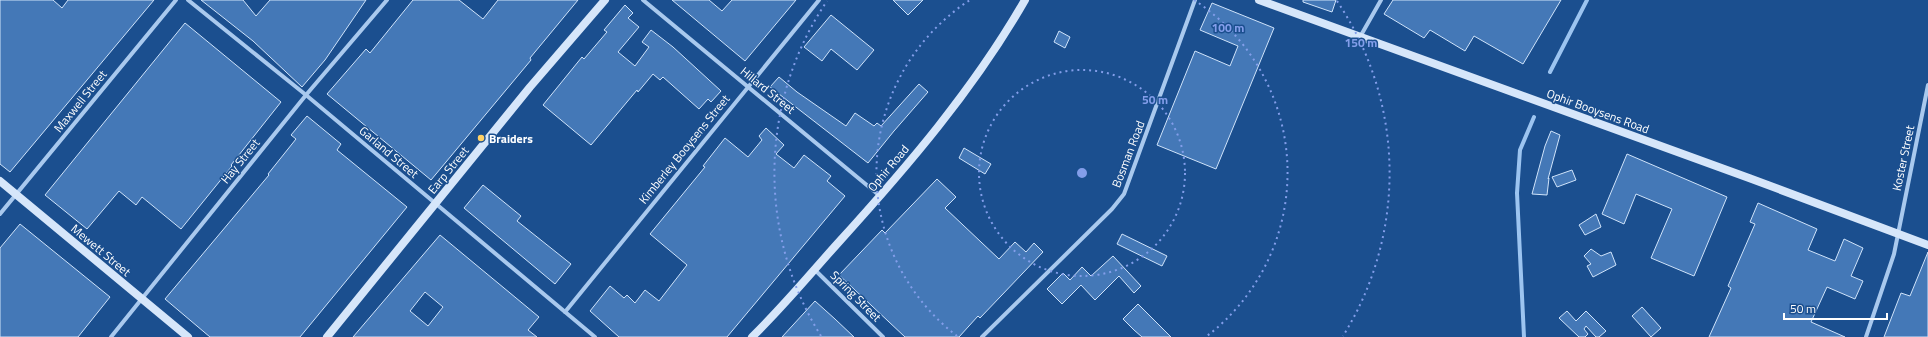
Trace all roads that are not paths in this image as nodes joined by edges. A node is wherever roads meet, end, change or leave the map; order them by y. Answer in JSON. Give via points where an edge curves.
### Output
{"nodes":[{"id":1,"x":176,"y":0,"type":"edge"},
{"id":2,"x":188,"y":0,"type":"edge"},
{"id":3,"x":387,"y":0,"type":"edge"},
{"id":4,"x":604,"y":0,"type":"edge"},
{"id":5,"x":643,"y":0,"type":"edge"},
{"id":6,"x":818,"y":0,"type":"edge"},
{"id":7,"x":1025,"y":0,"type":"edge"},
{"id":8,"x":1195,"y":0,"type":"edge"},
{"id":9,"x":1259,"y":0,"type":"edge"},
{"id":10,"x":1381,"y":0,"type":"edge"},
{"id":11,"x":1360,"y":36,"type":"junction"},
{"id":12,"x":1928,"y":85,"type":"edge"},
{"id":13,"x":748,"y":87,"type":"junction"},
{"id":14,"x":306,"y":96,"type":"junction"},
{"id":15,"x":0,"y":181,"type":"edge"},
{"id":16,"x":16,"y":195,"type":"junction"},
{"id":17,"x":880,"y":196,"type":"junction"},
{"id":18,"x":436,"y":204,"type":"junction"},
{"id":19,"x":0,"y":214,"type":"edge"},
{"id":20,"x":1897,"y":234,"type":"junction"},
{"id":21,"x":1928,"y":245,"type":"edge"},
{"id":22,"x":814,"y":269,"type":"junction"},
{"id":23,"x":142,"y":300,"type":"junction"},
{"id":24,"x":565,"y":312,"type":"junction"},
{"id":25,"x":111,"y":337,"type":"edge"},
{"id":26,"x":188,"y":337,"type":"edge"},
{"id":27,"x":327,"y":337,"type":"edge"},
{"id":28,"x":595,"y":337,"type":"edge"},
{"id":29,"x":752,"y":337,"type":"edge"},
{"id":30,"x":883,"y":337,"type":"edge"},
{"id":31,"x":982,"y":337,"type":"edge"},
{"id":32,"x":1866,"y":337,"type":"edge"}],
"edges":[{"from":1,"to":16,"type":"street","name":"Maxwell Street"},
{"from":2,"to":14,"type":"street","name":"Garland Street"},
{"from":3,"to":14,"type":"street","name":"Hay Street"},
{"from":4,"to":18,"type":"street","name":"Earp Street"},
{"from":5,"to":13,"type":"street","name":"Hillard Street"},
{"from":6,"to":13,"type":"street","name":"Kimberley Booysens Street"},
{"from":7,"to":17,"type":"street","name":"Ophir Road","via":[[971,83]]},
{"from":8,"to":31,"type":"street","name":"Bosman Road","via":[[1124,194],[1118,203]]},
{"from":9,"to":11,"type":"street","name":"Ophir Booysens Road"},
{"from":10,"to":11,"type":"street"},
{"from":11,"to":20,"type":"street","name":"Ophir Booysens Road"},
{"from":12,"to":20,"type":"street","name":"Koster Street"},
{"from":13,"to":17,"type":"street","name":"Hillard Street"},
{"from":13,"to":24,"type":"street","name":"Kimberley Booysens Street"},
{"from":14,"to":18,"type":"street","name":"Garland Street"},
{"from":14,"to":23,"type":"street","name":"Hay Street"},
{"from":15,"to":16,"type":"street","name":"Mewett Street"},
{"from":16,"to":19,"type":"street","name":"Maxwell Street"},
{"from":16,"to":23,"type":"street","name":"Mewett Street"},
{"from":17,"to":22,"type":"street","name":"Ophir Road"},
{"from":18,"to":24,"type":"street","name":"Garland Street"},
{"from":18,"to":27,"type":"street","name":"Earp Street"},
{"from":20,"to":21,"type":"street","name":"Ophir Booysens Road"},
{"from":20,"to":32,"type":"street","name":"Koster Street","via":[[1894,254]]},
{"from":22,"to":29,"type":"street","name":"Ophir Road"},
{"from":22,"to":30,"type":"street","name":"Spring Street"},
{"from":23,"to":25,"type":"street","name":"Hay Street"},
{"from":23,"to":26,"type":"street","name":"Mewett Street"},
{"from":24,"to":28,"type":"street","name":"Garland Street"}]}
